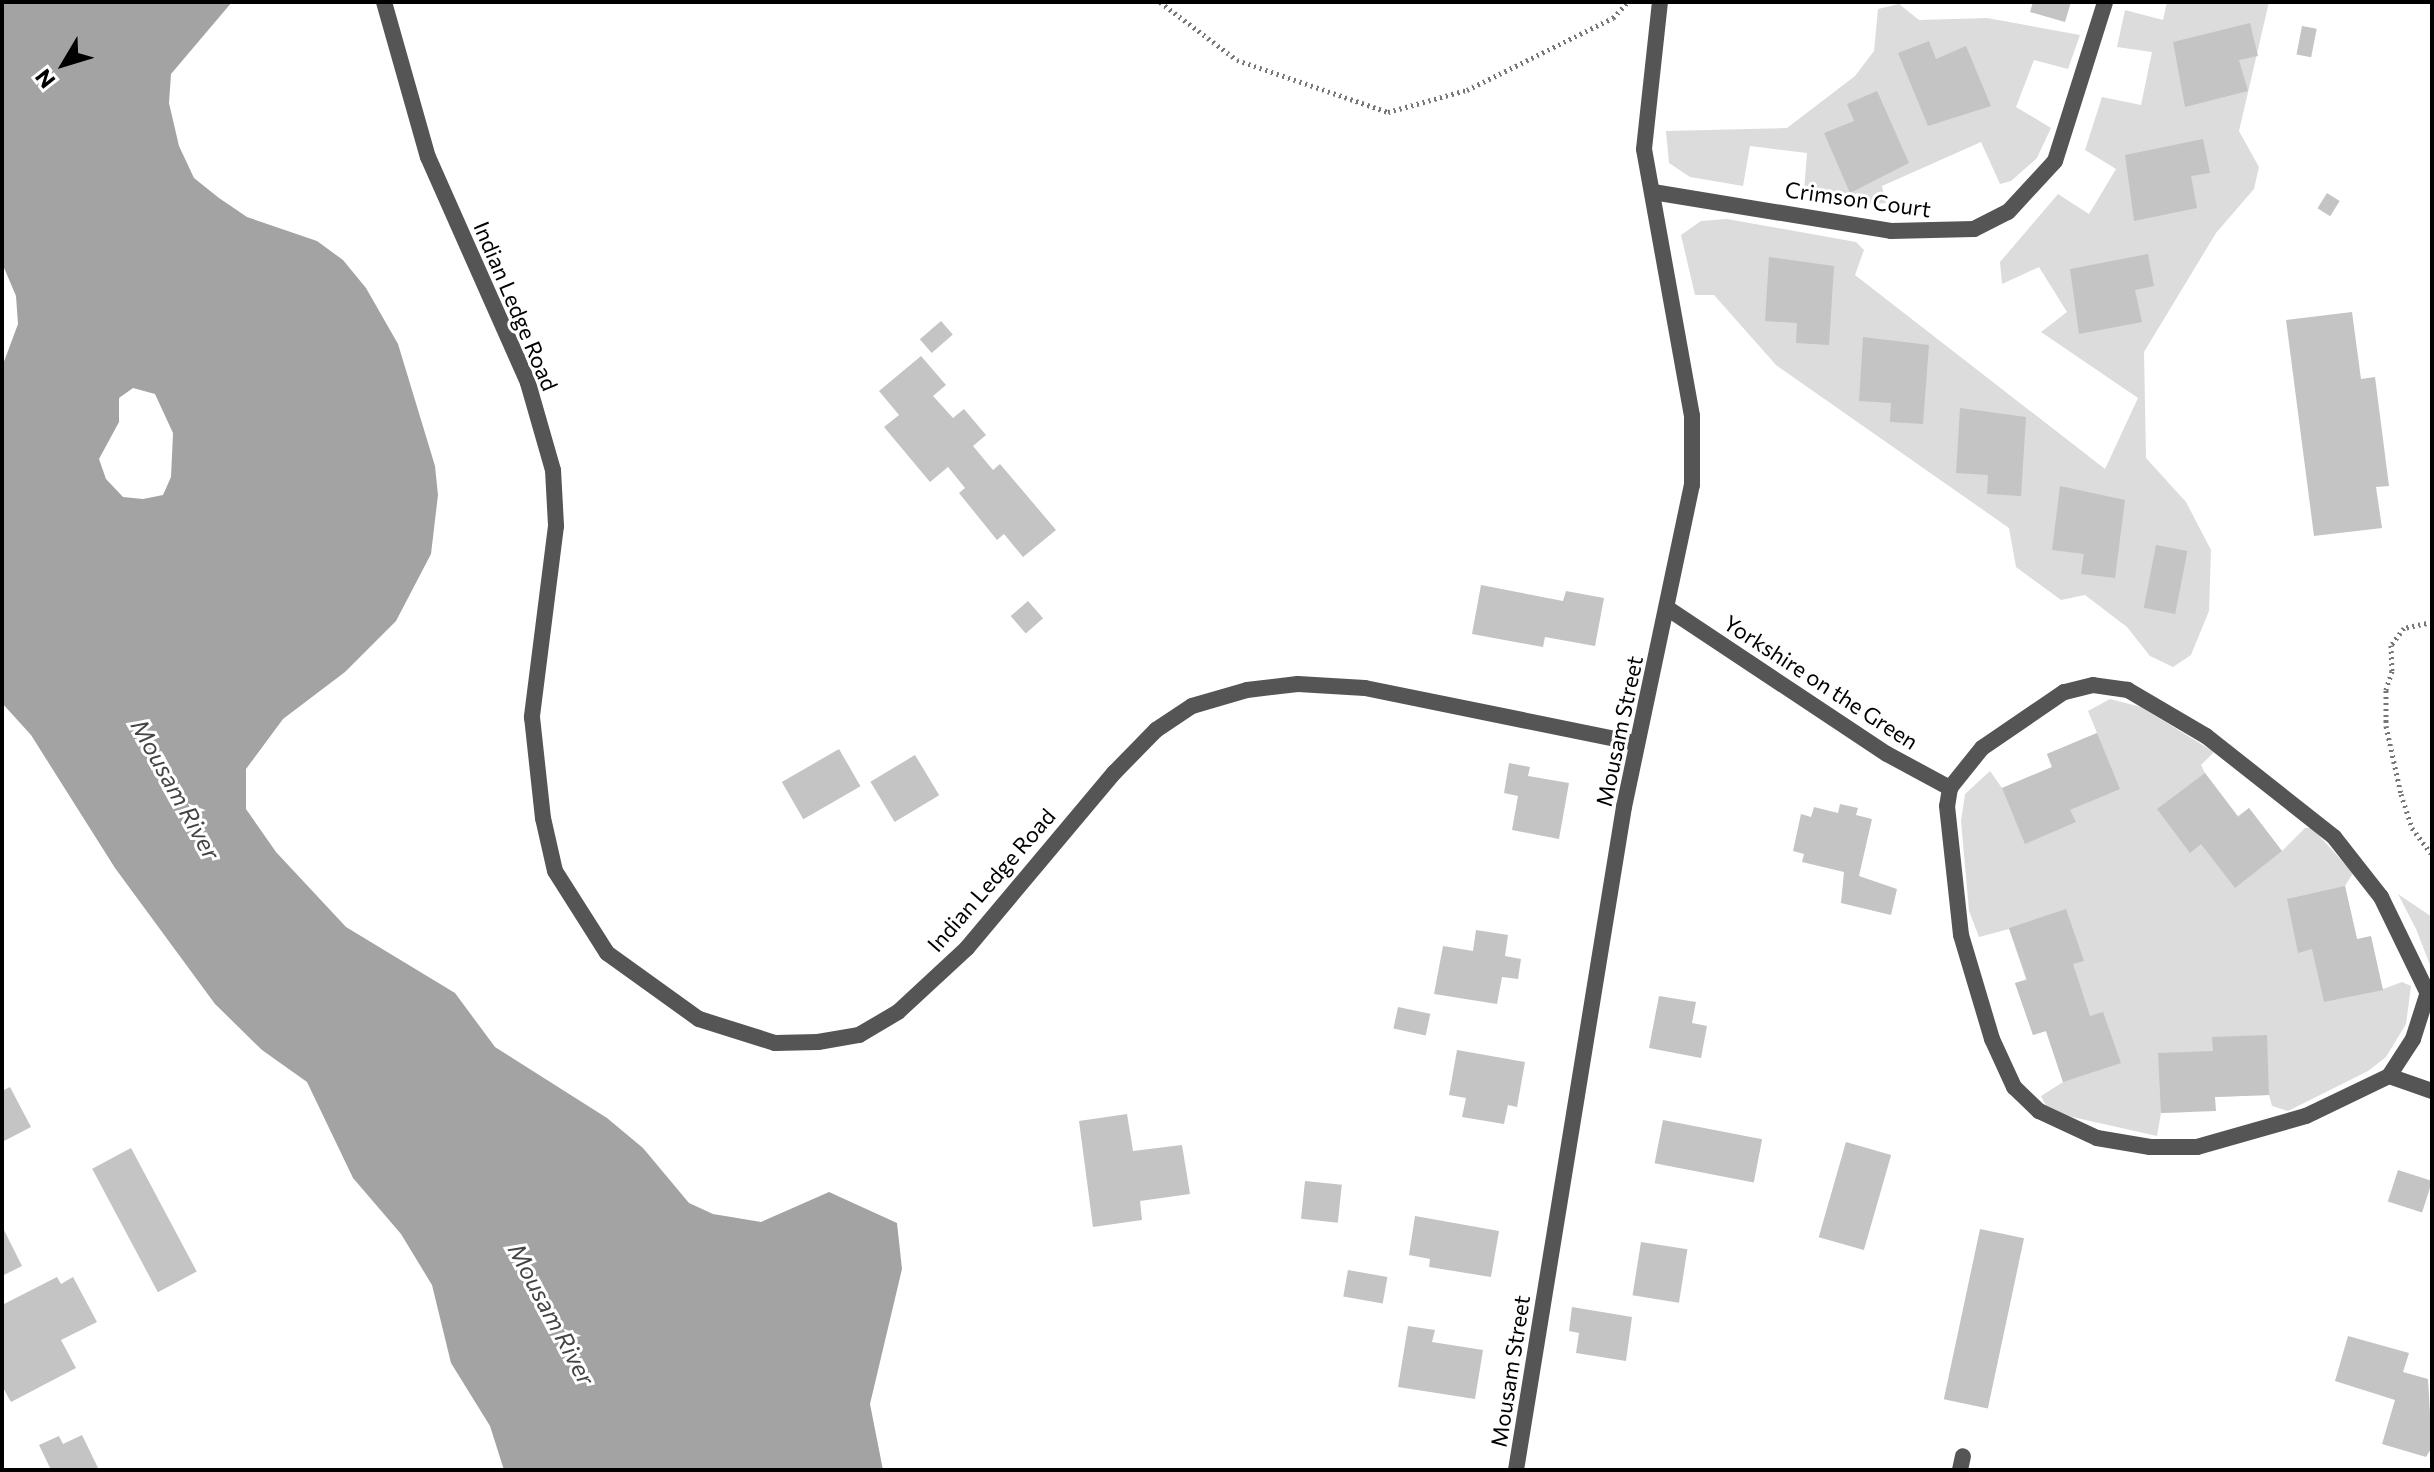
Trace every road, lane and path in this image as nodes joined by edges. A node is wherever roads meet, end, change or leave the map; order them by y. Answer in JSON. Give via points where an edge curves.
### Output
{"nodes":[{"id":1,"x":384,"y":2,"type":"edge"},
{"id":2,"x":1160,"y":2,"type":"edge"},
{"id":3,"x":1628,"y":2,"type":"edge"},
{"id":4,"x":1660,"y":2,"type":"edge"},
{"id":5,"x":2105,"y":2,"type":"edge"},
{"id":6,"x":1653,"y":192,"type":"junction"},
{"id":7,"x":1670,"y":610,"type":"junction"},
{"id":8,"x":2432,"y":622,"type":"edge"},
{"id":9,"x":1636,"y":743,"type":"junction"},
{"id":10,"x":1950,"y":788,"type":"junction"},
{"id":11,"x":2432,"y":855,"type":"edge"},
{"id":12,"x":2429,"y":999,"type":"edge"},
{"id":13,"x":2389,"y":1076,"type":"junction"},
{"id":14,"x":2432,"y":1091,"type":"edge"},
{"id":15,"x":1516,"y":1470,"type":"edge"}],
"edges":[{"from":1,"to":9,"type":"street","name":"Indian Ledge Road","via":[[428,157],[528,383],[553,470],[556,526],[532,717],[543,818],[555,871],[607,953],[699,1019],[775,1043],[818,1042],[859,1035],[898,1012],[967,948],[1114,773],[1156,730],[1192,706],[1247,690],[1298,684],[1365,688]]},
{"from":2,"to":3,"type":"path","via":[[1237,60],[1388,112],[1467,90],[1613,18]]},
{"from":4,"to":6,"type":"street","name":"Mousam Street","via":[[1644,149]]},
{"from":5,"to":6,"type":"street","name":"Crimson Court","via":[[2055,161],[2008,212],[1974,229],[1891,231]]},
{"from":6,"to":7,"type":"street","name":"Mousam Street","via":[[1692,416],[1692,485]]},
{"from":7,"to":9,"type":"street","name":"Mousam Street"},
{"from":7,"to":10,"type":"street","name":"Yorkshire on the Green","via":[[1887,754]]},
{"from":8,"to":11,"type":"path","via":[[2404,628],[2391,645],[2386,726],[2412,828]]},
{"from":9,"to":15,"type":"street","name":"Mousam Street"},
{"from":10,"to":12,"type":"street","via":[[1982,748],[2064,692],[2093,685],[2128,690],[2206,736],[2334,837],[2381,897],[2412,953]]},
{"from":10,"to":13,"type":"street","via":[[1948,816],[1961,935],[1992,1039],[2014,1087],[2039,1111],[2097,1138],[2150,1147],[2197,1147],[2306,1116]]},
{"from":12,"to":13,"type":"street","via":[[2413,1039]]},
{"from":13,"to":14,"type":"street"}]}
